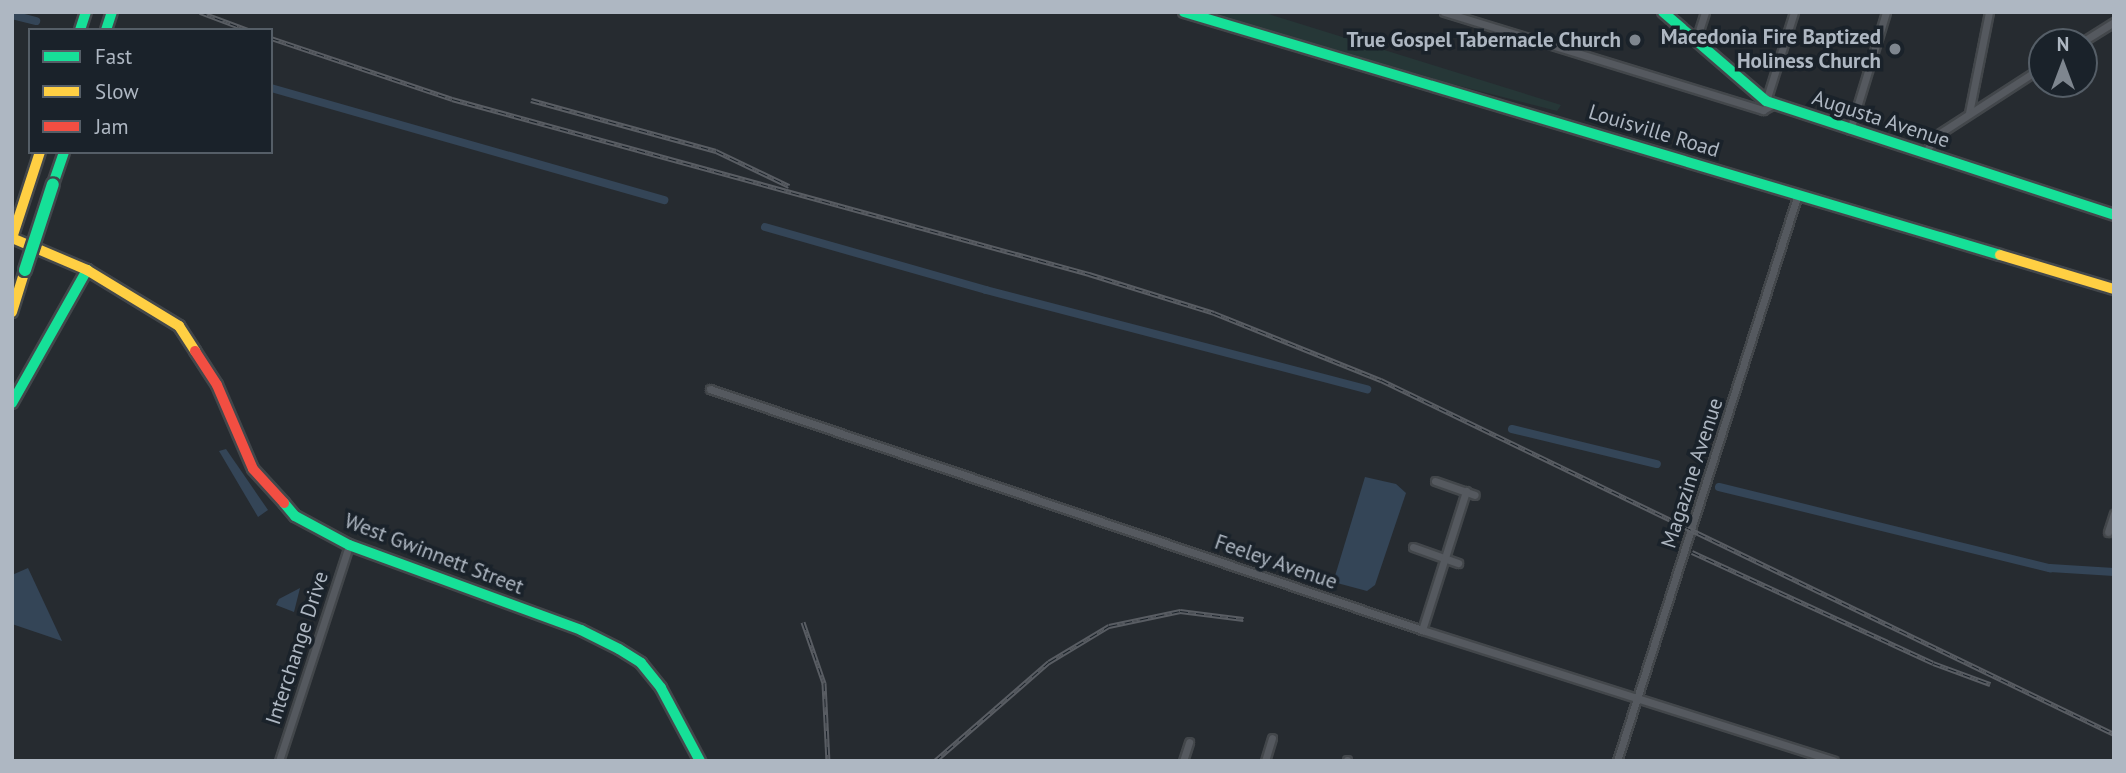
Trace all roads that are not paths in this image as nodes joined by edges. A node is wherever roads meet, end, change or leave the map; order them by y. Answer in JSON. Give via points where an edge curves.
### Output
{"nodes":[{"id":1,"x":1184,"y":12,"type":"edge"},
{"id":2,"x":1444,"y":12,"type":"edge"},
{"id":3,"x":1662,"y":12,"type":"edge"},
{"id":4,"x":1705,"y":12,"type":"edge"},
{"id":5,"x":1794,"y":12,"type":"edge"},
{"id":6,"x":1886,"y":12,"type":"edge"},
{"id":7,"x":1989,"y":12,"type":"edge"},
{"id":8,"x":1470,"y":16,"type":"edge"},
{"id":9,"x":2114,"y":22,"type":"edge"},
{"id":10,"x":2098,"y":32,"type":"edge"},
{"id":11,"x":1696,"y":40,"type":"junction"},
{"id":12,"x":2028,"y":76,"type":"edge"},
{"id":13,"x":1770,"y":102,"type":"junction"},
{"id":14,"x":1969,"y":113,"type":"junction"},
{"id":15,"x":1850,"y":130,"type":"junction"},
{"id":16,"x":39,"y":154,"type":"edge"},
{"id":17,"x":63,"y":154,"type":"edge"},
{"id":18,"x":1925,"y":154,"type":"junction"},
{"id":19,"x":1798,"y":194,"type":"junction"},
{"id":20,"x":2114,"y":215,"type":"edge"},
{"id":21,"x":12,"y":238,"type":"edge"},
{"id":22,"x":87,"y":270,"type":"junction"},
{"id":23,"x":2114,"y":289,"type":"edge"},
{"id":24,"x":12,"y":312,"type":"edge"},
{"id":25,"x":710,"y":389,"type":"dead end"},
{"id":26,"x":12,"y":403,"type":"edge"},
{"id":27,"x":1435,"y":481,"type":"dead end"},
{"id":28,"x":1466,"y":491,"type":"junction"},
{"id":29,"x":1475,"y":495,"type":"dead end"},
{"id":30,"x":2114,"y":514,"type":"edge"},
{"id":31,"x":2108,"y":532,"type":"dead end"},
{"id":32,"x":349,"y":545,"type":"junction"},
{"id":33,"x":1413,"y":547,"type":"dead end"},
{"id":34,"x":1445,"y":557,"type":"junction"},
{"id":35,"x":1458,"y":563,"type":"dead end"},
{"id":36,"x":1422,"y":630,"type":"junction"},
{"id":37,"x":1638,"y":698,"type":"junction"},
{"id":38,"x":1272,"y":738,"type":"dead end"},
{"id":39,"x":1189,"y":742,"type":"dead end"},
{"id":40,"x":279,"y":761,"type":"edge"},
{"id":41,"x":700,"y":761,"type":"edge"},
{"id":42,"x":1183,"y":761,"type":"edge"},
{"id":43,"x":1265,"y":761,"type":"edge"},
{"id":44,"x":1616,"y":761,"type":"edge"},
{"id":45,"x":1834,"y":761,"type":"edge"}],
"edges":[{"from":1,"to":19,"type":"main road","name":"Louisville Road"},
{"from":2,"to":8,"type":"street"},
{"from":3,"to":11,"type":"main road","name":"Augusta Avenue"},
{"from":4,"to":11,"type":"street"},
{"from":5,"to":13,"type":"street"},
{"from":6,"to":15,"type":"street"},
{"from":7,"to":14,"type":"street"},
{"from":8,"to":13,"type":"street","via":[[1763,110]]},
{"from":9,"to":10,"type":"street"},
{"from":11,"to":13,"type":"main road","name":"Augusta Avenue"},
{"from":12,"to":14,"type":"street"},
{"from":13,"to":15,"type":"main road","name":"Augusta Avenue"},
{"from":14,"to":18,"type":"street","via":[[1934,136]]},
{"from":15,"to":18,"type":"main road","name":"Augusta Avenue"},
{"from":16,"to":21,"type":"main road"},
{"from":17,"to":24,"type":"main road","bridge":true},
{"from":18,"to":20,"type":"main road","name":"Augusta Avenue"},
{"from":19,"to":23,"type":"main road","name":"Louisville Road"},
{"from":19,"to":37,"type":"street","name":"Magazine Avenue"},
{"from":21,"to":22,"type":"main road","name":"West Gwinnett Street"},
{"from":22,"to":26,"type":"main road"},
{"from":22,"to":32,"type":"main road","name":"West Gwinnett Street","via":[[179,326],[217,385],[253,469],[273,495],[295,516]]},
{"from":25,"to":36,"type":"street","name":"Feeley Avenue"},
{"from":27,"to":28,"type":"street"},
{"from":28,"to":29,"type":"street"},
{"from":28,"to":34,"type":"street"},
{"from":30,"to":31,"type":"street"},
{"from":32,"to":40,"type":"street","name":"Interchange Drive"},
{"from":32,"to":41,"type":"main road","name":"West Gwinnett Street","via":[[581,630],[642,663],[661,688]]},
{"from":33,"to":34,"type":"street"},
{"from":34,"to":35,"type":"street"},
{"from":34,"to":36,"type":"street"},
{"from":36,"to":37,"type":"street","name":"Feeley Avenue"},
{"from":37,"to":44,"type":"street","name":"Magazine Avenue"},
{"from":37,"to":45,"type":"street","name":"Feeley Avenue"},
{"from":38,"to":43,"type":"street"},
{"from":39,"to":42,"type":"street"}]}
